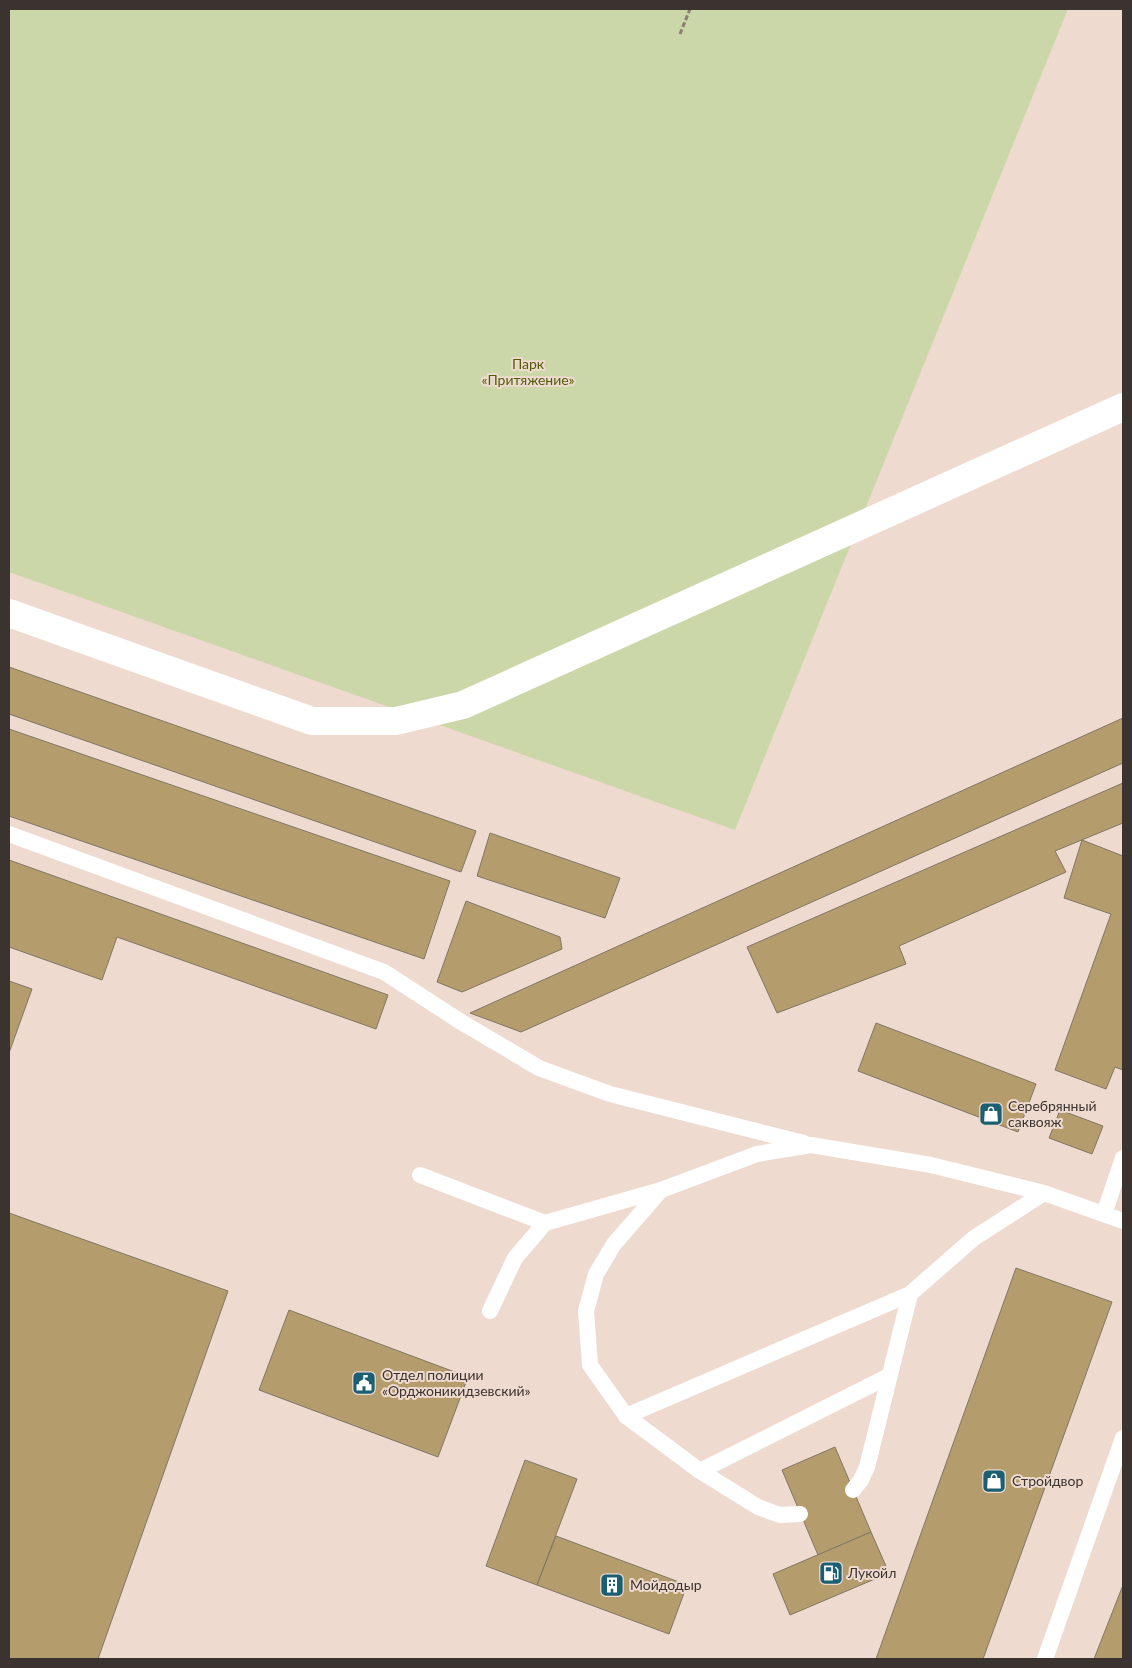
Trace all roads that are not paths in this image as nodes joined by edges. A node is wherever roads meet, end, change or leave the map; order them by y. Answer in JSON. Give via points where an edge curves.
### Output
{"nodes":[{"id":1,"x":1123,"y":407,"type":"edge"},
{"id":2,"x":9,"y":613,"type":"edge"},
{"id":3,"x":9,"y":834,"type":"edge"},
{"id":4,"x":811,"y":1145,"type":"junction"},
{"id":5,"x":1123,"y":1158,"type":"edge"},
{"id":6,"x":420,"y":1175,"type":"dead end"},
{"id":7,"x":661,"y":1190,"type":"junction"},
{"id":8,"x":1044,"y":1193,"type":"junction"},
{"id":9,"x":1104,"y":1214,"type":"junction"},
{"id":10,"x":1123,"y":1221,"type":"edge"},
{"id":11,"x":545,"y":1223,"type":"junction"},
{"id":12,"x":910,"y":1294,"type":"junction"},
{"id":13,"x":490,"y":1311,"type":"dead end"},
{"id":14,"x":889,"y":1376,"type":"junction"},
{"id":15,"x":626,"y":1416,"type":"junction"},
{"id":16,"x":1123,"y":1438,"type":"edge"},
{"id":17,"x":700,"y":1471,"type":"junction"},
{"id":18,"x":853,"y":1490,"type":"dead end"},
{"id":19,"x":800,"y":1514,"type":"dead end"},
{"id":20,"x":1045,"y":1659,"type":"edge"}],
"edges":[{"from":1,"to":2,"type":"street","via":[[463,705],[396,721],[312,721]]},
{"from":3,"to":4,"type":"lane","via":[[384,972],[540,1068],[610,1094]]},
{"from":4,"to":7,"type":"lane","via":[[757,1154]]},
{"from":4,"to":8,"type":"lane","via":[[931,1165]]},
{"from":5,"to":9,"type":"lane"},
{"from":6,"to":11,"type":"lane"},
{"from":7,"to":11,"type":"lane"},
{"from":7,"to":15,"type":"lane","via":[[614,1244],[596,1274],[586,1311],[590,1365]]},
{"from":8,"to":9,"type":"lane"},
{"from":8,"to":12,"type":"lane","via":[[974,1238]]},
{"from":9,"to":10,"type":"lane"},
{"from":11,"to":13,"type":"lane","via":[[515,1258]]},
{"from":12,"to":14,"type":"lane"},
{"from":12,"to":15,"type":"lane"},
{"from":14,"to":17,"type":"lane"},
{"from":14,"to":18,"type":"lane","via":[[867,1467]]},
{"from":15,"to":17,"type":"lane"},
{"from":16,"to":20,"type":"lane"},
{"from":17,"to":19,"type":"lane","via":[[758,1508],[780,1515]]}]}
